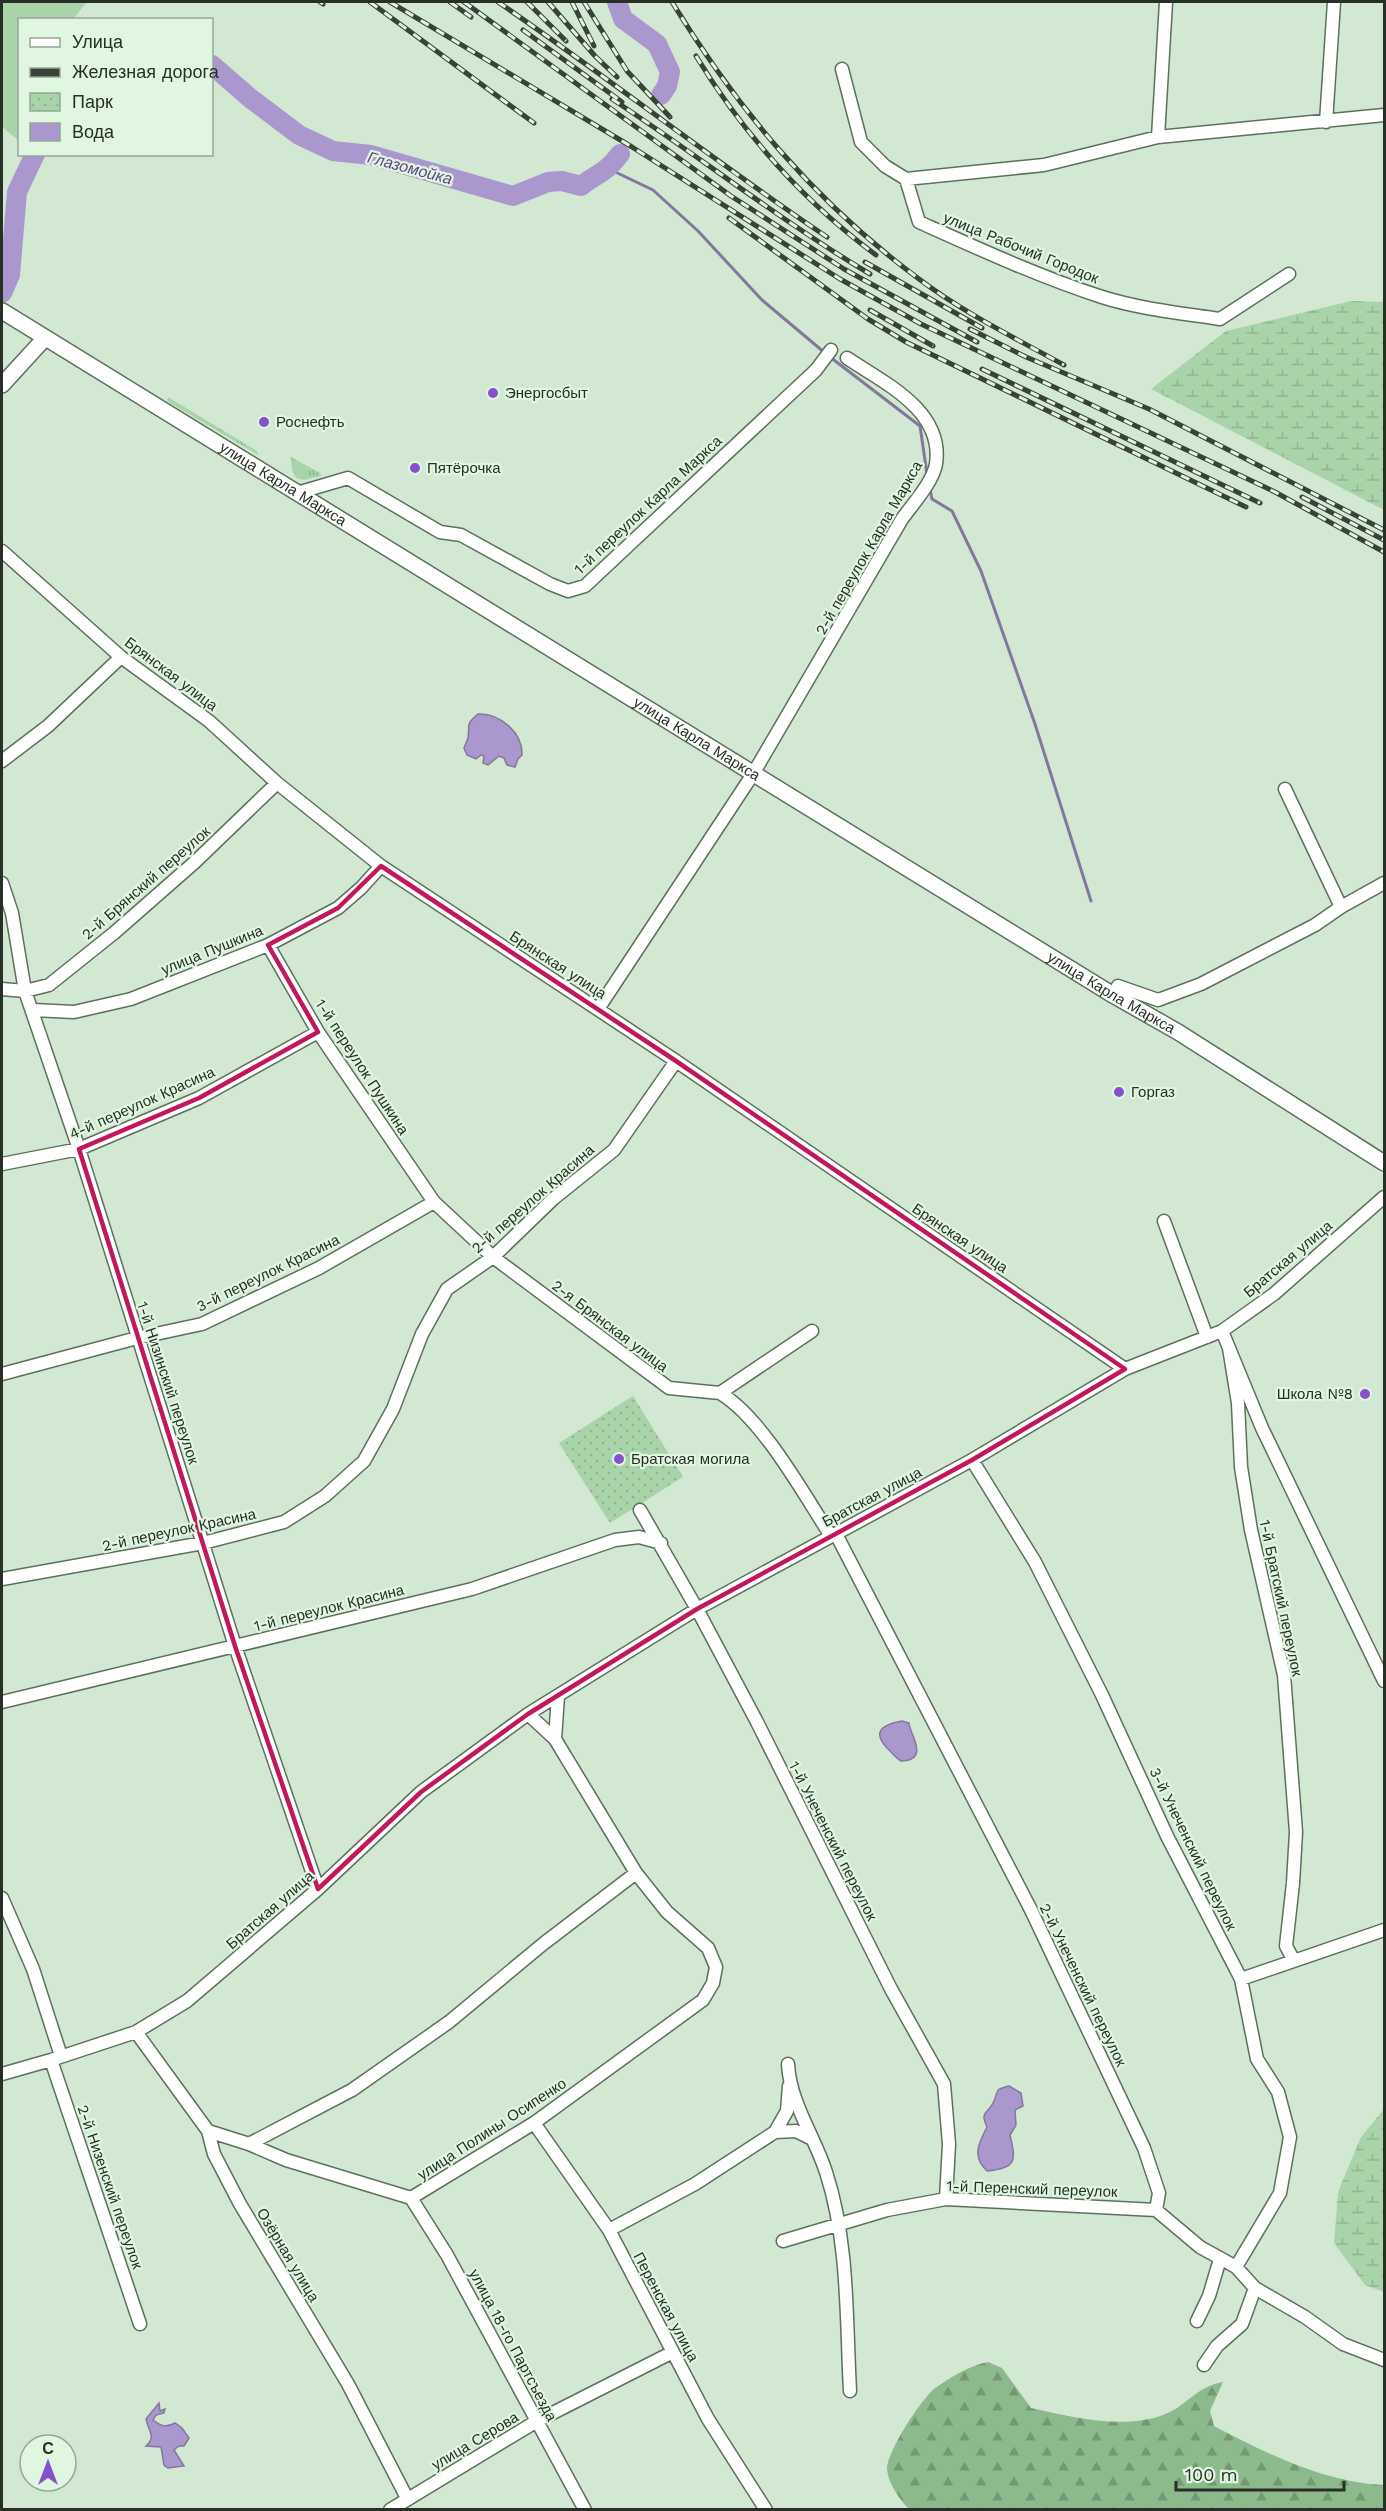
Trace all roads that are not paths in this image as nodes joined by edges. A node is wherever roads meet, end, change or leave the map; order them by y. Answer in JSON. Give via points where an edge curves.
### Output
{"nodes":[{"id":1,"x":1166,"y":2,"type":"edge"},
{"id":2,"x":1334,"y":2,"type":"edge"},
{"id":3,"x":842,"y":69,"type":"dead end"},
{"id":4,"x":1384,"y":115,"type":"edge"},
{"id":5,"x":1326,"y":122,"type":"junction"},
{"id":6,"x":1158,"y":137,"type":"junction"},
{"id":7,"x":906,"y":179,"type":"junction"},
{"id":8,"x":1289,"y":274,"type":"dead end"},
{"id":9,"x":4,"y":313,"type":"edge"},
{"id":10,"x":45,"y":339,"type":"junction"},
{"id":11,"x":831,"y":350,"type":"dead end"},
{"id":12,"x":847,"y":358,"type":"dead end"},
{"id":13,"x":2,"y":385,"type":"edge"},
{"id":14,"x":297,"y":493,"type":"junction"},
{"id":15,"x":2,"y":551,"type":"edge"},
{"id":16,"x":121,"y":657,"type":"junction"},
{"id":17,"x":2,"y":761,"type":"edge"},
{"id":18,"x":753,"y":774,"type":"junction"},
{"id":19,"x":277,"y":783,"type":"junction"},
{"id":20,"x":1285,"y":789,"type":"dead end"},
{"id":21,"x":381,"y":866,"type":"junction"},
{"id":22,"x":2,"y":883,"type":"edge"},
{"id":23,"x":1384,"y":883,"type":"edge"},
{"id":24,"x":1341,"y":907,"type":"junction"},
{"id":25,"x":268,"y":945,"type":"junction"},
{"id":26,"x":2,"y":989,"type":"edge"},
{"id":27,"x":26,"y":991,"type":"junction"},
{"id":28,"x":1113,"y":995,"type":"junction"},
{"id":29,"x":33,"y":1010,"type":"junction"},
{"id":30,"x":598,"y":1010,"type":"junction"},
{"id":31,"x":318,"y":1032,"type":"junction"},
{"id":32,"x":676,"y":1061,"type":"junction"},
{"id":33,"x":79,"y":1149,"type":"junction"},
{"id":34,"x":1384,"y":1163,"type":"edge"},
{"id":35,"x":2,"y":1164,"type":"edge"},
{"id":36,"x":1384,"y":1197,"type":"edge"},
{"id":37,"x":434,"y":1202,"type":"junction"},
{"id":38,"x":1164,"y":1221,"type":"dead end"},
{"id":39,"x":493,"y":1257,"type":"junction"},
{"id":40,"x":812,"y":1331,"type":"dead end"},
{"id":41,"x":1222,"y":1331,"type":"junction"},
{"id":42,"x":1207,"y":1337,"type":"junction"},
{"id":43,"x":137,"y":1338,"type":"junction"},
{"id":44,"x":1229,"y":1348,"type":"junction"},
{"id":45,"x":1125,"y":1369,"type":"junction"},
{"id":46,"x":2,"y":1374,"type":"edge"},
{"id":47,"x":720,"y":1393,"type":"junction"},
{"id":48,"x":972,"y":1460,"type":"junction"},
{"id":49,"x":640,"y":1510,"type":"dead end"},
{"id":50,"x":833,"y":1535,"type":"junction"},
{"id":51,"x":203,"y":1543,"type":"junction"},
{"id":52,"x":661,"y":1543,"type":"junction"},
{"id":53,"x":2,"y":1579,"type":"edge"},
{"id":54,"x":697,"y":1609,"type":"junction"},
{"id":55,"x":235,"y":1646,"type":"junction"},
{"id":56,"x":1384,"y":1681,"type":"edge"},
{"id":57,"x":558,"y":1696,"type":"junction"},
{"id":58,"x":2,"y":1702,"type":"edge"},
{"id":59,"x":528,"y":1714,"type":"junction"},
{"id":60,"x":555,"y":1739,"type":"junction"},
{"id":61,"x":636,"y":1873,"type":"junction"},
{"id":62,"x":318,"y":1889,"type":"junction"},
{"id":63,"x":2,"y":1898,"type":"edge"},
{"id":64,"x":1384,"y":1930,"type":"edge"},
{"id":65,"x":1294,"y":1960,"type":"junction"},
{"id":66,"x":1241,"y":1979,"type":"junction"},
{"id":67,"x":136,"y":2032,"type":"junction"},
{"id":68,"x":56,"y":2058,"type":"junction"},
{"id":69,"x":788,"y":2064,"type":"dead end"},
{"id":70,"x":2,"y":2074,"type":"edge"},
{"id":71,"x":789,"y":2085,"type":"junction"},
{"id":72,"x":534,"y":2123,"type":"junction"},
{"id":73,"x":208,"y":2131,"type":"junction"},
{"id":74,"x":775,"y":2133,"type":"junction"},
{"id":75,"x":812,"y":2139,"type":"junction"},
{"id":76,"x":249,"y":2144,"type":"junction"},
{"id":77,"x":411,"y":2198,"type":"junction"},
{"id":78,"x":946,"y":2199,"type":"junction"},
{"id":79,"x":1156,"y":2210,"type":"junction"},
{"id":80,"x":838,"y":2224,"type":"junction"},
{"id":81,"x":609,"y":2230,"type":"junction"},
{"id":82,"x":783,"y":2241,"type":"dead end"},
{"id":83,"x":1220,"y":2259,"type":"junction"},
{"id":84,"x":1236,"y":2267,"type":"junction"},
{"id":85,"x":1255,"y":2288,"type":"junction"},
{"id":86,"x":1197,"y":2321,"type":"dead end"},
{"id":87,"x":140,"y":2324,"type":"dead end"},
{"id":88,"x":673,"y":2352,"type":"junction"},
{"id":89,"x":1384,"y":2360,"type":"edge"},
{"id":90,"x":1204,"y":2365,"type":"dead end"},
{"id":91,"x":850,"y":2391,"type":"dead end"},
{"id":92,"x":537,"y":2421,"type":"junction"},
{"id":93,"x":407,"y":2499,"type":"junction"},
{"id":94,"x":390,"y":2510,"type":"edge"},
{"id":95,"x":585,"y":2510,"type":"edge"},
{"id":96,"x":766,"y":2510,"type":"edge"}],
"edges":[{"from":1,"to":6,"type":"street"},
{"from":2,"to":5,"type":"street"},
{"from":3,"to":7,"type":"street","via":[[861,142],[885,166]]},
{"from":4,"to":5,"type":"street"},
{"from":5,"to":6,"type":"street"},
{"from":6,"to":7,"type":"street","via":[[1044,165]]},
{"from":7,"to":8,"type":"street","name":"улица Рабочий Городок","via":[[919,222],[1103,298],[1220,319]]},
{"from":9,"to":10,"type":"main road","name":"улица Карла Маркса"},
{"from":10,"to":13,"type":"main road"},
{"from":10,"to":14,"type":"main road","name":"улица Карла Маркса"},
{"from":11,"to":14,"type":"street","name":"1-й переулок Карла Маркса","via":[[816,370],[585,586],[568,591],[461,535],[441,532],[348,478]]},
{"from":12,"to":18,"type":"street","name":"2-й переулок Карла Маркса","via":[[917,406],[929,423],[936,466]]},
{"from":14,"to":18,"type":"main road","name":"улица Карла Маркса"},
{"from":15,"to":16,"type":"street","name":"Брянская улица"},
{"from":16,"to":17,"type":"street","via":[[48,726]]},
{"from":16,"to":19,"type":"street","name":"Брянская улица","via":[[209,721]]},
{"from":18,"to":28,"type":"main road","name":"улица Карла Маркса"},
{"from":18,"to":30,"type":"street","name":"2-й переулок Карла Маркса"},
{"from":19,"to":21,"type":"street","name":"Брянская улица"},
{"from":19,"to":27,"type":"street","name":"2-й Брянский переулок","via":[[114,933],[49,985]]},
{"from":20,"to":24,"type":"street"},
{"from":21,"to":25,"type":"street","name":"улица Пушкина","via":[[338,908]]},
{"from":21,"to":30,"type":"street","name":"Брянская улица"},
{"from":22,"to":27,"type":"street","name":"1-й Низинский переулок","via":[[12,913]]},
{"from":23,"to":24,"type":"street"},
{"from":24,"to":28,"type":"street","via":[[1315,925],[1201,984],[1158,1000],[1118,986]]},
{"from":25,"to":29,"type":"street","name":"улица Пушкина","via":[[131,999],[74,1012]]},
{"from":25,"to":31,"type":"street","name":"1-й переулок Пушкина"},
{"from":26,"to":27,"type":"street"},
{"from":27,"to":29,"type":"street","name":"1-й Низинский переулок"},
{"from":28,"to":34,"type":"main road","name":"улица Карла Маркса"},
{"from":29,"to":33,"type":"street","name":"1-й Низинский переулок"},
{"from":30,"to":32,"type":"street","name":"Брянская улица"},
{"from":31,"to":33,"type":"street","name":"4-й переулок Красина","via":[[199,1098]]},
{"from":31,"to":37,"type":"street","name":"1-й переулок Пушкина"},
{"from":32,"to":39,"type":"street","name":"2-й переулок Красина","via":[[614,1150],[553,1199]]},
{"from":32,"to":45,"type":"street","name":"Брянская улица"},
{"from":33,"to":35,"type":"street","name":"4-й переулок Красина"},
{"from":33,"to":43,"type":"street","name":"1-й Низинский переулок"},
{"from":36,"to":41,"type":"street","name":"Братская улица","via":[[1274,1294]]},
{"from":37,"to":39,"type":"street","name":"1-й переулок Пушкина"},
{"from":37,"to":43,"type":"street","name":"3-й переулок Красина","via":[[319,1268],[202,1324]]},
{"from":38,"to":42,"type":"street"},
{"from":39,"to":47,"type":"street","name":"2-я Брянская улица","via":[[669,1388]]},
{"from":39,"to":51,"type":"street","name":"2-й переулок Красина","via":[[447,1289],[422,1334],[393,1409],[364,1461],[325,1496],[284,1522]]},
{"from":40,"to":47,"type":"street"},
{"from":41,"to":42,"type":"street","name":"Братская улица"},
{"from":41,"to":44,"type":"street","name":"1-й Братский переулок"},
{"from":42,"to":45,"type":"street","name":"Братская улица"},
{"from":43,"to":46,"type":"street","name":"3-й переулок Красина"},
{"from":43,"to":51,"type":"street","name":"1-й Низинский переулок"},
{"from":44,"to":56,"type":"street","name":"1-й Братский переулок","via":[[1262,1428]]},
{"from":44,"to":65,"type":"street","name":"1-й Братский переулок","via":[[1251,1530],[1284,1675],[1296,1832],[1286,1946]]},
{"from":45,"to":48,"type":"street","name":"Братская улица"},
{"from":47,"to":50,"type":"street","via":[[736,1402],[759,1428]]},
{"from":48,"to":50,"type":"street","name":"Братская улица"},
{"from":48,"to":66,"type":"street","name":"3-й Унеченский переулок","via":[[1035,1562],[1167,1836]]},
{"from":49,"to":52,"type":"street","name":"1-й Унеченский переулок"},
{"from":50,"to":54,"type":"street","name":"Братская улица"},
{"from":50,"to":79,"type":"street","name":"2-й Унеченский переулок","via":[[1031,1910],[1144,2148],[1159,2193]]},
{"from":51,"to":53,"type":"street","name":"2-й переулок Красина"},
{"from":51,"to":55,"type":"street","name":"1-й Низинский переулок"},
{"from":52,"to":54,"type":"street","name":"1-й Унеченский переулок"},
{"from":52,"to":55,"type":"street","name":"1-й переулок Красина","via":[[639,1537],[615,1540],[472,1589]]},
{"from":54,"to":57,"type":"street","name":"Братская улица"},
{"from":54,"to":78,"type":"street","name":"1-й Унеченский переулок","via":[[891,1989],[944,2084],[949,2144]]},
{"from":55,"to":58,"type":"street","name":"1-й переулок Красина"},
{"from":55,"to":62,"type":"street","name":"1-й Низинский переулок"},
{"from":57,"to":59,"type":"street","name":"Братская улица"},
{"from":57,"to":60,"type":"street"},
{"from":59,"to":60,"type":"street"},
{"from":59,"to":62,"type":"street","name":"Братская улица","via":[[421,1792]]},
{"from":60,"to":61,"type":"street"},
{"from":61,"to":72,"type":"street","name":"улица Полины Осипенко","via":[[667,1912],[708,1948],[716,1967],[713,1983],[703,2000]]},
{"from":61,"to":76,"type":"street","via":[[449,2022],[362,2084]]},
{"from":62,"to":67,"type":"street","name":"Братская улица","via":[[187,2001]]},
{"from":63,"to":68,"type":"street","name":"2-й Низенский переулок","via":[[33,1969]]},
{"from":64,"to":65,"type":"street"},
{"from":65,"to":66,"type":"street"},
{"from":66,"to":84,"type":"street","name":"3-й Унеченский переулок","via":[[1257,2059],[1278,2092],[1290,2137],[1280,2193]]},
{"from":67,"to":68,"type":"street","name":"Братская улица"},
{"from":67,"to":73,"type":"street","name":"Озёрная улица"},
{"from":68,"to":70,"type":"street","name":"Братская улица"},
{"from":68,"to":87,"type":"street","name":"2-й Низенский переулок"},
{"from":69,"to":71,"type":"street"},
{"from":71,"to":74,"type":"street","via":[[787,2111]]},
{"from":71,"to":75,"type":"street"},
{"from":72,"to":77,"type":"street","name":"улица Полины Осипенко"},
{"from":72,"to":81,"type":"street","name":"Перенская улица"},
{"from":73,"to":76,"type":"street","name":"улица Полины Осипенко"},
{"from":73,"to":93,"type":"street","name":"Озёрная улица","via":[[214,2154],[240,2204],[348,2384]]},
{"from":74,"to":75,"type":"street","via":[[796,2131]]},
{"from":74,"to":81,"type":"street","via":[[695,2184]]},
{"from":75,"to":80,"type":"street","via":[[826,2171]]},
{"from":76,"to":77,"type":"street","name":"улица Полины Осипенко","via":[[286,2160]]},
{"from":77,"to":92,"type":"street","name":"улица 18-го Партсъезда","via":[[447,2255]]},
{"from":78,"to":79,"type":"street","name":"1-й Перенский переулок"},
{"from":78,"to":80,"type":"street","name":"1-й Перенский переулок"},
{"from":79,"to":83,"type":"street"},
{"from":80,"to":82,"type":"street","name":"1-й Перенский переулок"},
{"from":80,"to":91,"type":"street","via":[[847,2288]]},
{"from":81,"to":88,"type":"street","name":"Перенская улица"},
{"from":83,"to":84,"type":"street"},
{"from":83,"to":86,"type":"street"},
{"from":84,"to":85,"type":"street"},
{"from":85,"to":89,"type":"street","via":[[1343,2344]]},
{"from":85,"to":90,"type":"street","via":[[1242,2324],[1217,2346]]},
{"from":88,"to":92,"type":"street","name":"улица Серова"},
{"from":88,"to":96,"type":"street","name":"Перенская улица","via":[[708,2419]]},
{"from":92,"to":93,"type":"street","name":"улица Серова"},
{"from":92,"to":95,"type":"street","name":"улица 18-го Партсъезда"},
{"from":93,"to":94,"type":"street","name":"улица Серова"}]}
